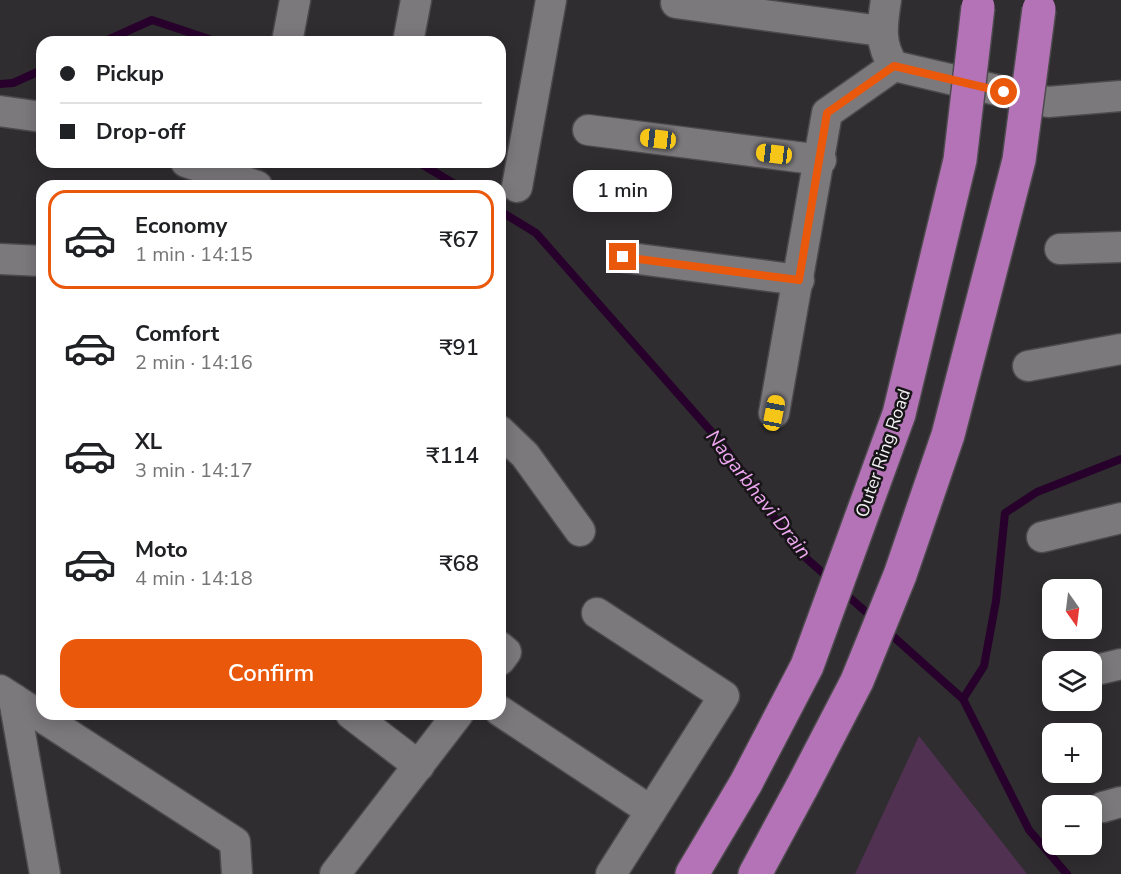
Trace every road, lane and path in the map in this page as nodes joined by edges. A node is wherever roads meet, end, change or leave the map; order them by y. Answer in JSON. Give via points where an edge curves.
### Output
{"nodes":[{"id":1,"x":295,"y":0,"type":"edge"},
{"id":2,"x":416,"y":0,"type":"edge"},
{"id":3,"x":551,"y":0,"type":"edge"},
{"id":4,"x":886,"y":0,"type":"edge"},
{"id":5,"x":676,"y":3,"type":"dead end"},
{"id":6,"x":978,"y":3,"type":"edge"},
{"id":7,"x":1040,"y":4,"type":"edge"},
{"id":8,"x":881,"y":31,"type":"junction"},
{"id":9,"x":288,"y":36,"type":"edge"},
{"id":10,"x":409,"y":36,"type":"edge"},
{"id":11,"x":894,"y":66,"type":"junction"},
{"id":12,"x":1121,"y":96,"type":"edge"},
{"id":13,"x":0,"y":111,"type":"edge"},
{"id":14,"x":36,"y":116,"type":"edge"},
{"id":15,"x":588,"y":129,"type":"dead end"},
{"id":16,"x":821,"y":160,"type":"junction"},
{"id":17,"x":204,"y":168,"type":"edge"},
{"id":18,"x":239,"y":180,"type":"edge"},
{"id":19,"x":517,"y":187,"type":"dead end"},
{"id":20,"x":1121,"y":247,"type":"edge"},
{"id":21,"x":1060,"y":249,"type":"dead end"},
{"id":22,"x":623,"y":257,"type":"dead end"},
{"id":23,"x":0,"y":259,"type":"edge"},
{"id":24,"x":36,"y":261,"type":"edge"},
{"id":25,"x":799,"y":280,"type":"junction"},
{"id":26,"x":1121,"y":349,"type":"edge"},
{"id":27,"x":1028,"y":366,"type":"dead end"},
{"id":28,"x":774,"y":413,"type":"dead end"},
{"id":29,"x":506,"y":437,"type":"edge"},
{"id":30,"x":1121,"y":518,"type":"edge"},
{"id":31,"x":580,"y":531,"type":"dead end"},
{"id":32,"x":1042,"y":537,"type":"dead end"},
{"id":33,"x":597,"y":613,"type":"dead end"},
{"id":34,"x":1121,"y":664,"type":"edge"},
{"id":35,"x":1102,"y":669,"type":"edge"},
{"id":36,"x":7,"y":695,"type":"edge"},
{"id":37,"x":36,"y":714,"type":"edge"},
{"id":38,"x":506,"y":715,"type":"edge"},
{"id":39,"x":46,"y":720,"type":"edge"},
{"id":40,"x":359,"y":720,"type":"edge"},
{"id":41,"x":453,"y":720,"type":"edge"},
{"id":42,"x":418,"y":766,"type":"junction"},
{"id":43,"x":651,"y":811,"type":"junction"},
{"id":44,"x":768,"y":865,"type":"edge"},
{"id":45,"x":45,"y":874,"type":"edge"},
{"id":46,"x":237,"y":874,"type":"edge"},
{"id":47,"x":335,"y":874,"type":"edge"},
{"id":48,"x":610,"y":874,"type":"edge"},
{"id":49,"x":692,"y":874,"type":"edge"}],
"edges":[{"from":1,"to":9,"type":"street"},
{"from":2,"to":10,"type":"street"},
{"from":3,"to":19,"type":"street"},
{"from":4,"to":8,"type":"street"},
{"from":5,"to":8,"type":"street"},
{"from":6,"to":49,"type":"highway","name":"Outer Ring Road","bridge":true,"via":[[960,160],[898,414],[807,666],[746,783]]},
{"from":7,"to":44,"type":"highway","bridge":true,"via":[[1020,160],[948,435],[900,575],[862,670],[802,787]]},
{"from":8,"to":11,"type":"street","via":[[886,54]]},
{"from":11,"to":12,"type":"street","via":[[1048,102]]},
{"from":11,"to":16,"type":"street","via":[[827,113]]},
{"from":13,"to":14,"type":"street"},
{"from":15,"to":16,"type":"street"},
{"from":16,"to":25,"type":"street"},
{"from":17,"to":18,"type":"street"},
{"from":20,"to":21,"type":"street"},
{"from":22,"to":25,"type":"street"},
{"from":23,"to":24,"type":"street"},
{"from":25,"to":28,"type":"street"},
{"from":26,"to":27,"type":"street"},
{"from":29,"to":31,"type":"street","via":[[525,455]]},
{"from":30,"to":32,"type":"street"},
{"from":33,"to":43,"type":"street","via":[[724,696]]},
{"from":34,"to":35,"type":"street"},
{"from":36,"to":37,"type":"street"},
{"from":36,"to":45,"type":"street"},
{"from":38,"to":43,"type":"street"},
{"from":39,"to":46,"type":"street","via":[[235,842]]},
{"from":40,"to":42,"type":"street"},
{"from":41,"to":42,"type":"street"},
{"from":42,"to":47,"type":"street"},
{"from":43,"to":48,"type":"street"}]}
